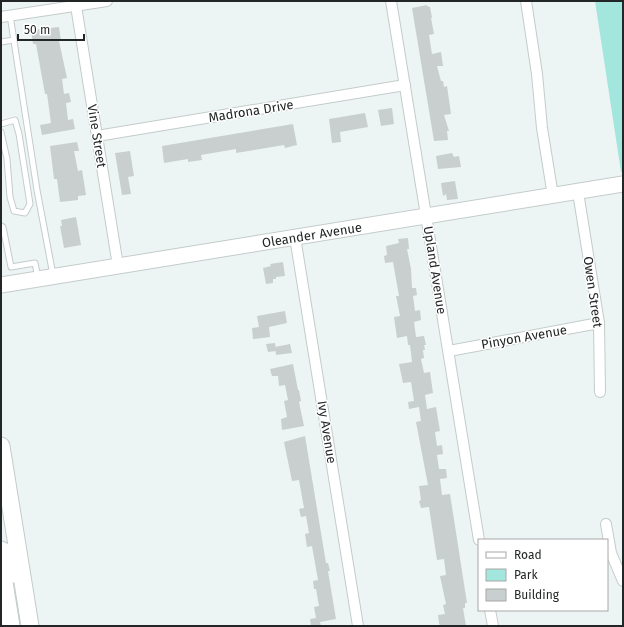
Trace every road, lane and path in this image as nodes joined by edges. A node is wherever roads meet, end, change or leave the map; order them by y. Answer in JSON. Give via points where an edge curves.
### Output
{"nodes":[{"id":1,"x":107,"y":1,"type":"edge"},
{"id":2,"x":391,"y":1,"type":"edge"},
{"id":3,"x":526,"y":1,"type":"edge"},
{"id":4,"x":76,"y":6,"type":"junction"},
{"id":5,"x":6,"y":16,"type":"edge"},
{"id":6,"x":14,"y":40,"type":"junction"},
{"id":7,"x":1,"y":42,"type":"edge"},
{"id":8,"x":405,"y":85,"type":"junction"},
{"id":9,"x":1,"y":124,"type":"edge"},
{"id":10,"x":1,"y":132,"type":"edge"},
{"id":11,"x":97,"y":136,"type":"junction"},
{"id":12,"x":623,"y":184,"type":"edge"},
{"id":13,"x":578,"y":192,"type":"junction"},
{"id":14,"x":553,"y":196,"type":"junction"},
{"id":15,"x":426,"y":216,"type":"junction"},
{"id":16,"x":1,"y":226,"type":"edge"},
{"id":17,"x":295,"y":237,"type":"junction"},
{"id":18,"x":118,"y":266,"type":"junction"},
{"id":19,"x":53,"y":276,"type":"junction"},
{"id":20,"x":38,"y":279,"type":"junction"},
{"id":21,"x":1,"y":285,"type":"edge"},
{"id":22,"x":599,"y":324,"type":"junction"},
{"id":23,"x":449,"y":350,"type":"junction"},
{"id":24,"x":600,"y":392,"type":"dead end"},
{"id":25,"x":1,"y":446,"type":"edge"},
{"id":26,"x":606,"y":524,"type":"dead end"},
{"id":27,"x":479,"y":539,"type":"edge"},
{"id":28,"x":1,"y":550,"type":"edge"},
{"id":29,"x":1,"y":563,"type":"edge"},
{"id":30,"x":623,"y":581,"type":"edge"},
{"id":31,"x":490,"y":611,"type":"edge"},
{"id":32,"x":11,"y":626,"type":"edge"},
{"id":33,"x":24,"y":626,"type":"edge"},
{"id":34,"x":30,"y":626,"type":"edge"},
{"id":35,"x":358,"y":626,"type":"edge"},
{"id":36,"x":493,"y":626,"type":"edge"}],
"edges":[{"from":1,"to":4,"type":"street"},
{"from":2,"to":8,"type":"street","name":"Upland Avenue"},
{"from":3,"to":14,"type":"street"},
{"from":4,"to":5,"type":"street"},
{"from":4,"to":11,"type":"street","name":"Vine Street"},
{"from":5,"to":6,"type":"lane"},
{"from":6,"to":7,"type":"lane"},
{"from":6,"to":19,"type":"lane"},
{"from":8,"to":11,"type":"street","name":"Madrona Drive"},
{"from":8,"to":15,"type":"street","name":"Upland Avenue"},
{"from":9,"to":10,"type":"lane","via":[[15,120],[19,134],[30,204],[25,213],[14,210],[10,197],[7,159]]},
{"from":11,"to":18,"type":"street","name":"Vine Street"},
{"from":12,"to":13,"type":"street","name":"Oleander Avenue"},
{"from":13,"to":14,"type":"street","name":"Oleander Avenue"},
{"from":13,"to":22,"type":"street","name":"Owen Street"},
{"from":14,"to":15,"type":"street","name":"Oleander Avenue"},
{"from":15,"to":17,"type":"street","name":"Oleander Avenue"},
{"from":15,"to":23,"type":"street","name":"Upland Avenue"},
{"from":16,"to":20,"type":"lane","via":[[11,267],[35,263]]},
{"from":17,"to":18,"type":"street","name":"Oleander Avenue"},
{"from":17,"to":35,"type":"street","name":"Ivy Avenue"},
{"from":18,"to":19,"type":"street","name":"Oleander Avenue"},
{"from":19,"to":20,"type":"street","name":"Oleander Avenue"},
{"from":20,"to":21,"type":"street","name":"Oleander Avenue"},
{"from":22,"to":23,"type":"street","name":"Pinyon Avenue"},
{"from":22,"to":24,"type":"street","name":"Owen Street"},
{"from":23,"to":27,"type":"street","name":"Upland Avenue"},
{"from":25,"to":34,"type":"main road"},
{"from":26,"to":30,"type":"street","via":[[611,553]]},
{"from":28,"to":33,"type":"main road","via":[[7,553],[9,559],[21,622]]},
{"from":29,"to":32,"type":"main road"},
{"from":31,"to":36,"type":"street"}]}
